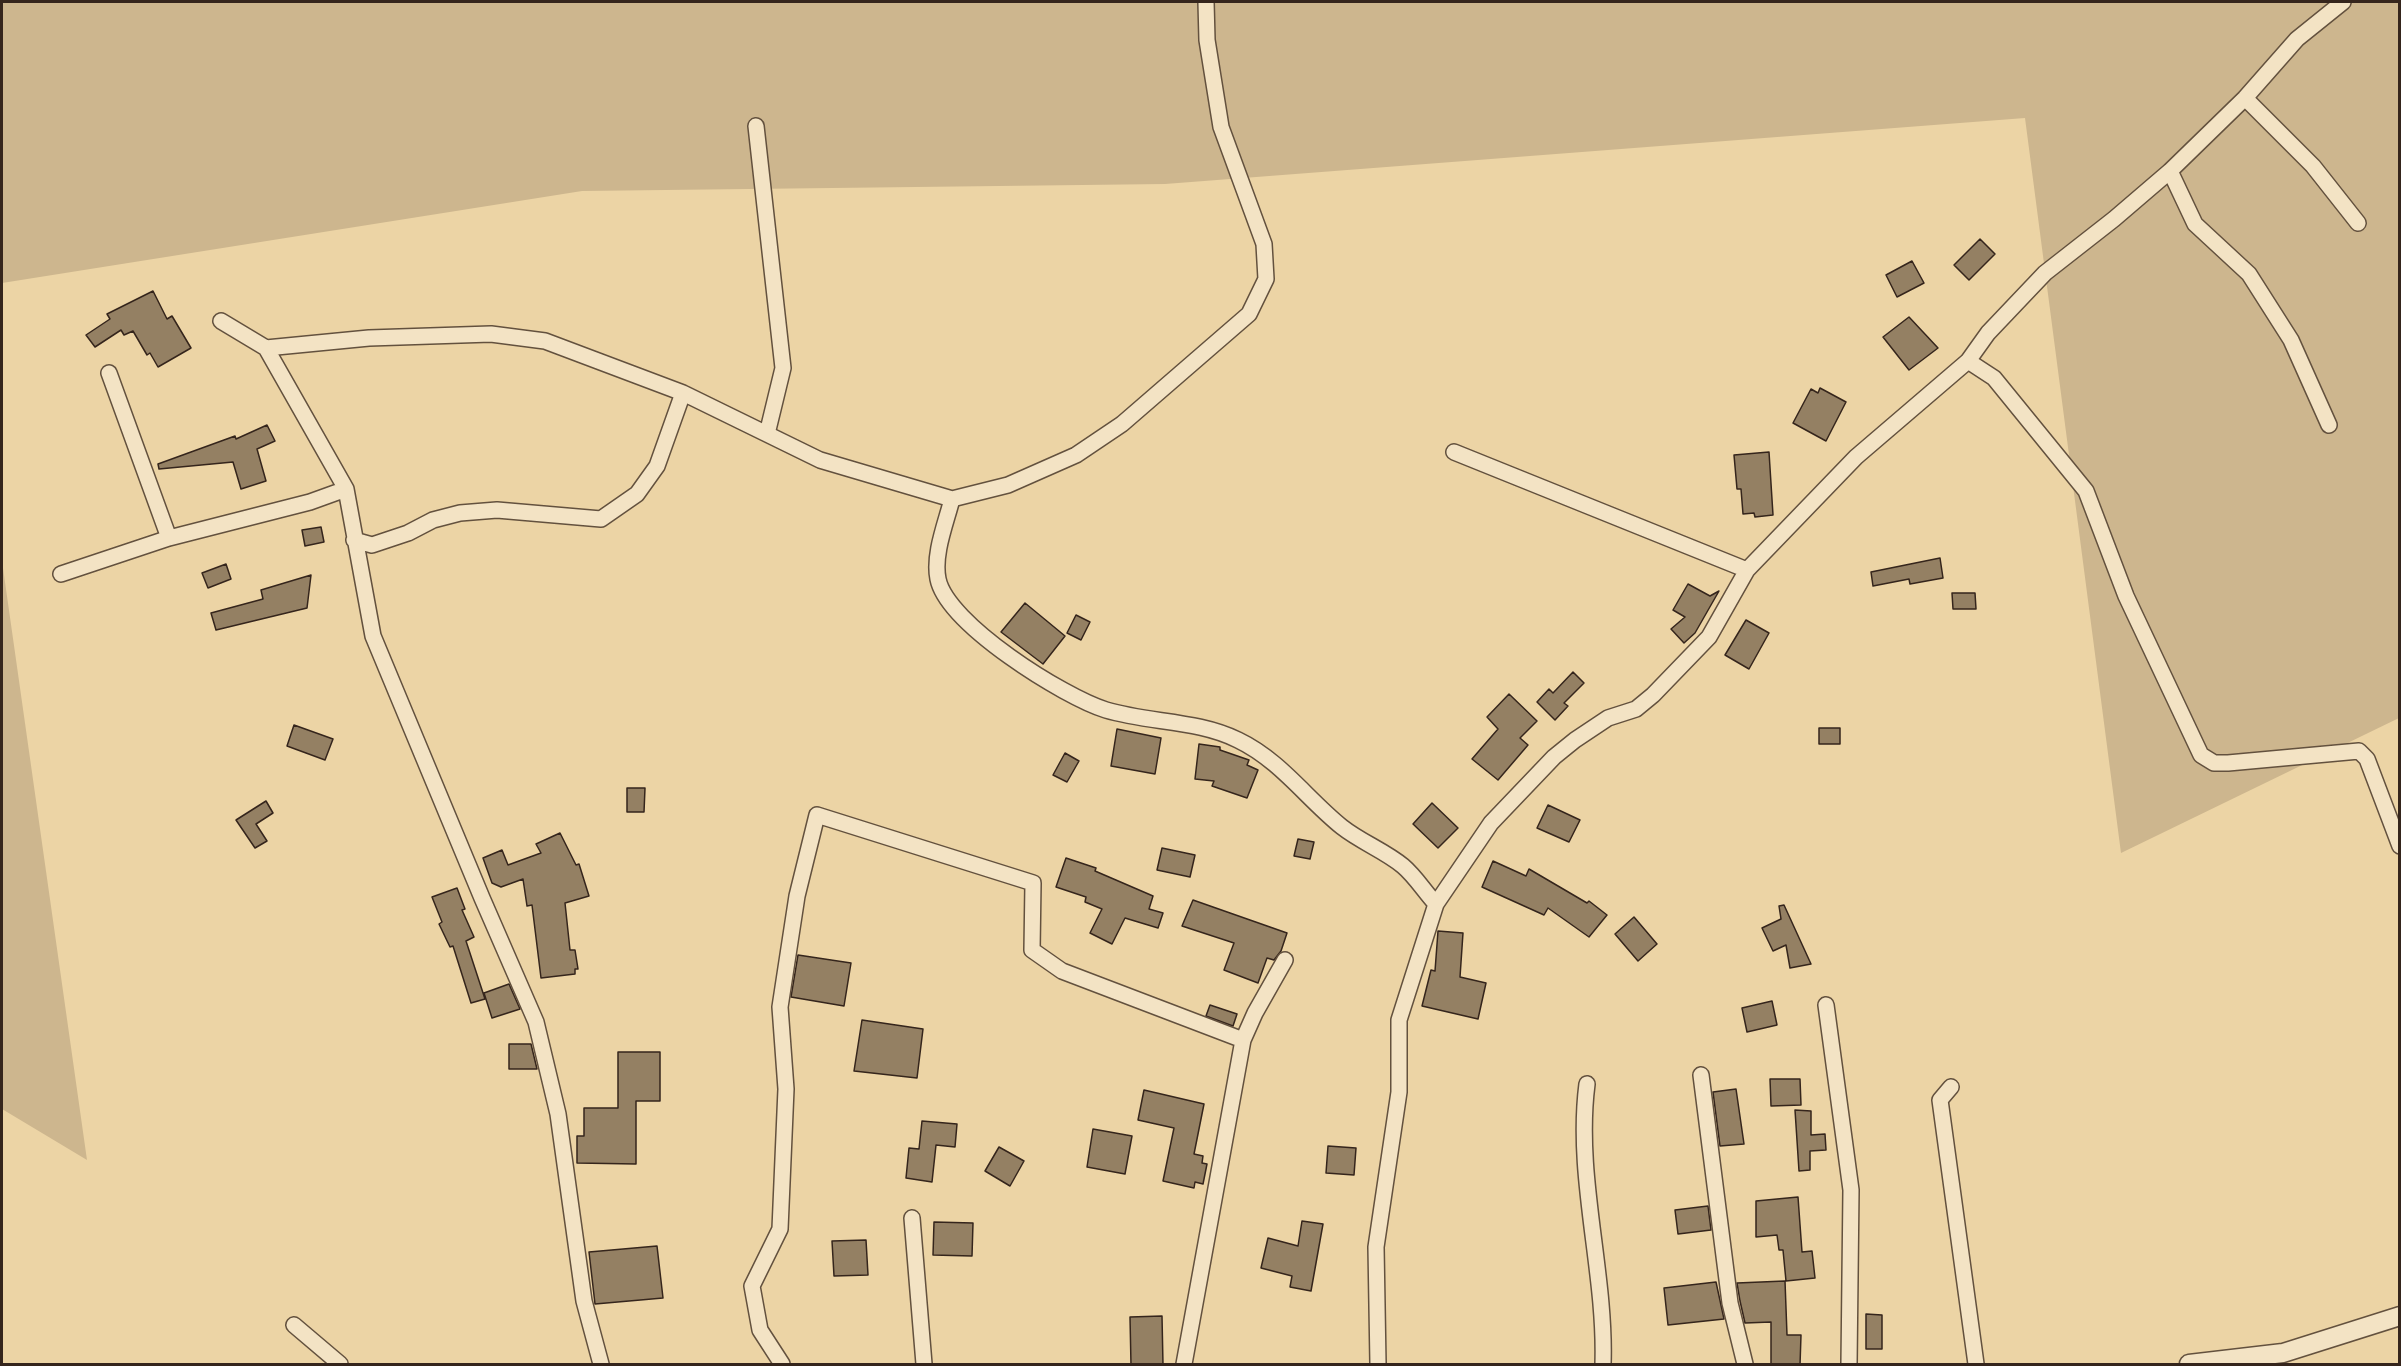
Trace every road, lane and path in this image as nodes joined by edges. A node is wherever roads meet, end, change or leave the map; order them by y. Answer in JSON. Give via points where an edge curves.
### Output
{"nodes":[{"id":1,"x":1206,"y":2,"type":"edge"},
{"id":2,"x":2343,"y":2,"type":"edge"},
{"id":3,"x":2245,"y":98,"type":"junction"},
{"id":4,"x":756,"y":126,"type":"dead end"},
{"id":5,"x":2170,"y":171,"type":"junction"},
{"id":6,"x":2358,"y":223,"type":"dead end"},
{"id":7,"x":221,"y":321,"type":"dead end"},
{"id":8,"x":266,"y":348,"type":"junction"},
{"id":9,"x":1968,"y":361,"type":"junction"},
{"id":10,"x":109,"y":373,"type":"dead end"},
{"id":11,"x":683,"y":393,"type":"junction"},
{"id":12,"x":2329,"y":425,"type":"dead end"},
{"id":13,"x":767,"y":434,"type":"junction"},
{"id":14,"x":1454,"y":452,"type":"dead end"},
{"id":15,"x":346,"y":489,"type":"junction"},
{"id":16,"x":952,"y":499,"type":"junction"},
{"id":17,"x":169,"y":538,"type":"junction"},
{"id":18,"x":354,"y":540,"type":"junction"},
{"id":19,"x":1747,"y":570,"type":"junction"},
{"id":20,"x":61,"y":574,"type":"dead end"},
{"id":21,"x":2400,"y":846,"type":"edge"},
{"id":22,"x":1436,"y":904,"type":"junction"},
{"id":23,"x":1285,"y":960,"type":"dead end"},
{"id":24,"x":1826,"y":1005,"type":"dead end"},
{"id":25,"x":1243,"y":1040,"type":"junction"},
{"id":26,"x":1701,"y":1075,"type":"dead end"},
{"id":27,"x":1587,"y":1084,"type":"dead end"},
{"id":28,"x":1951,"y":1087,"type":"dead end"},
{"id":29,"x":912,"y":1218,"type":"dead end"},
{"id":30,"x":2400,"y":1316,"type":"edge"},
{"id":31,"x":294,"y":1325,"type":"dead end"},
{"id":32,"x":340,"y":1365,"type":"edge"},
{"id":33,"x":602,"y":1365,"type":"edge"},
{"id":34,"x":782,"y":1365,"type":"edge"},
{"id":35,"x":924,"y":1365,"type":"edge"},
{"id":36,"x":1184,"y":1365,"type":"edge"},
{"id":37,"x":1377,"y":1365,"type":"edge"},
{"id":38,"x":1603,"y":1365,"type":"edge"},
{"id":39,"x":1745,"y":1365,"type":"edge"},
{"id":40,"x":1849,"y":1365,"type":"edge"},
{"id":41,"x":1976,"y":1365,"type":"edge"},
{"id":42,"x":2189,"y":1365,"type":"edge"}],
"edges":[{"from":1,"to":16,"type":"street","via":[[1207,40],[1221,127],[1264,243],[1266,279],[1249,314],[1122,424],[1076,456],[1008,485]]},
{"from":2,"to":3,"type":"street","via":[[2297,39]]},
{"from":3,"to":5,"type":"street"},
{"from":3,"to":6,"type":"street","via":[[2313,166]]},
{"from":4,"to":13,"type":"street","via":[[783,368]]},
{"from":5,"to":9,"type":"street","via":[[2045,273],[1988,333]]},
{"from":5,"to":12,"type":"street","via":[[2195,224],[2249,274],[2291,340]]},
{"from":7,"to":8,"type":"street"},
{"from":8,"to":11,"type":"street","via":[[369,338],[491,334],[545,341]]},
{"from":8,"to":15,"type":"street"},
{"from":9,"to":19,"type":"street","via":[[1856,457]]},
{"from":9,"to":21,"type":"street","via":[[1994,378],[2086,491],[2126,596],[2201,755],[2214,763],[2228,763],[2359,751],[2367,759]]},
{"from":10,"to":17,"type":"street"},
{"from":11,"to":13,"type":"street"},
{"from":11,"to":18,"type":"street","via":[[657,466],[627,504],[601,519],[497,510],[460,513],[372,545]]},
{"from":13,"to":16,"type":"street","via":[[820,460]]},
{"from":14,"to":19,"type":"street"},
{"from":15,"to":17,"type":"street"},
{"from":15,"to":18,"type":"street"},
{"from":16,"to":22,"type":"street","via":[[938,560],[938,580],[966,620],[1026,670],[1105,710],[1206,727],[1264,754],[1341,826],[1403,866]]},
{"from":17,"to":20,"type":"street"},
{"from":18,"to":33,"type":"street","via":[[373,636],[536,1022],[558,1114],[584,1301]]},
{"from":19,"to":22,"type":"street","via":[[1708,637],[1636,709],[1608,718],[1554,757],[1491,823]]},
{"from":22,"to":37,"type":"street","via":[[1399,1020],[1399,1092],[1376,1247]]},
{"from":23,"to":25,"type":"street"},
{"from":24,"to":40,"type":"street","via":[[1851,1190]]},
{"from":25,"to":34,"type":"street","via":[[1062,971],[1032,950],[1033,883],[817,814],[797,896],[780,1006],[786,1089],[780,1229],[752,1286],[760,1330]]},
{"from":25,"to":36,"type":"street"},
{"from":26,"to":39,"type":"street","via":[[1731,1303]]},
{"from":27,"to":38,"type":"street","via":[[1584,1123]]},
{"from":28,"to":41,"type":"street","via":[[1940,1100]]},
{"from":29,"to":35,"type":"street"},
{"from":30,"to":42,"type":"street","via":[[2283,1353]]},
{"from":31,"to":32,"type":"street"}]}
